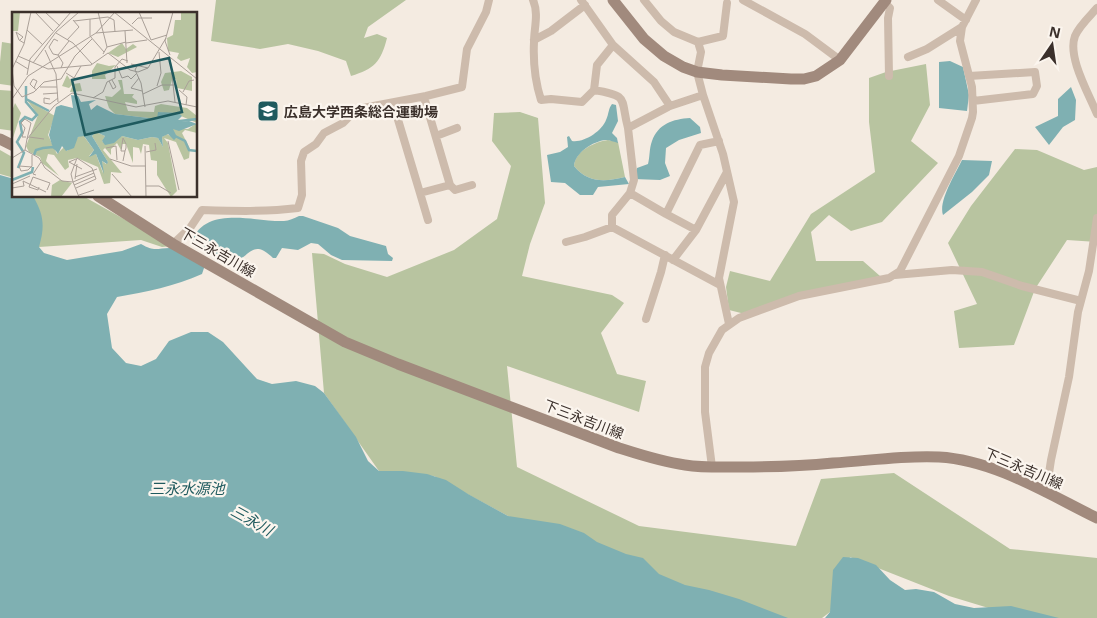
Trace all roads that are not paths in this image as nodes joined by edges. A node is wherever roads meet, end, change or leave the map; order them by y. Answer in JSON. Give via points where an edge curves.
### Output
{"nodes":[{"id":1,"x":489,"y":0,"type":"edge"},
{"id":2,"x":533,"y":0,"type":"edge"},
{"id":3,"x":614,"y":0,"type":"edge"},
{"id":4,"x":644,"y":0,"type":"edge"},
{"id":5,"x":743,"y":0,"type":"edge"},
{"id":6,"x":938,"y":0,"type":"edge"},
{"id":7,"x":976,"y":0,"type":"edge"},
{"id":8,"x":726,"y":1,"type":"edge"},
{"id":9,"x":885,"y":1,"type":"edge"},
{"id":10,"x":583,"y":2,"type":"edge"},
{"id":11,"x":1097,"y":9,"type":"edge"},
{"id":12,"x":964,"y":24,"type":"junction"},
{"id":13,"x":534,"y":40,"type":"junction"},
{"id":14,"x":698,"y":42,"type":"junction"},
{"id":15,"x":613,"y":45,"type":"junction"},
{"id":16,"x":908,"y":57,"type":"dead end"},
{"id":17,"x":840,"y":60,"type":"junction"},
{"id":18,"x":697,"y":72,"type":"junction"},
{"id":19,"x":889,"y":76,"type":"dead end"},
{"id":20,"x":969,"y":76,"type":"junction"},
{"id":21,"x":594,"y":90,"type":"junction"},
{"id":22,"x":703,"y":95,"type":"junction"},
{"id":23,"x":424,"y":96,"type":"junction"},
{"id":24,"x":973,"y":101,"type":"junction"},
{"id":25,"x":393,"y":103,"type":"junction"},
{"id":26,"x":670,"y":106,"type":"junction"},
{"id":27,"x":1097,"y":114,"type":"edge"},
{"id":28,"x":458,"y":128,"type":"dead end"},
{"id":29,"x":628,"y":128,"type":"junction"},
{"id":30,"x":436,"y":136,"type":"junction"},
{"id":31,"x":0,"y":139,"type":"edge"},
{"id":32,"x":719,"y":142,"type":"junction"},
{"id":33,"x":12,"y":145,"type":"edge"},
{"id":34,"x":727,"y":172,"type":"junction"},
{"id":35,"x":450,"y":184,"type":"junction"},
{"id":36,"x":472,"y":185,"type":"dead end"},
{"id":37,"x":420,"y":193,"type":"junction"},
{"id":38,"x":630,"y":193,"type":"junction"},
{"id":39,"x":101,"y":198,"type":"edge"},
{"id":40,"x":666,"y":214,"type":"junction"},
{"id":41,"x":1097,"y":218,"type":"edge"},
{"id":42,"x":428,"y":220,"type":"dead end"},
{"id":43,"x":612,"y":227,"type":"junction"},
{"id":44,"x":696,"y":230,"type":"junction"},
{"id":45,"x":566,"y":242,"type":"dead end"},
{"id":46,"x":173,"y":244,"type":"junction"},
{"id":47,"x":665,"y":255,"type":"junction"},
{"id":48,"x":673,"y":260,"type":"junction"},
{"id":49,"x":895,"y":275,"type":"junction"},
{"id":50,"x":720,"y":285,"type":"junction"},
{"id":51,"x":1081,"y":302,"type":"junction"},
{"id":52,"x":646,"y":319,"type":"dead end"},
{"id":53,"x":729,"y":324,"type":"junction"},
{"id":54,"x":712,"y":467,"type":"junction"},
{"id":55,"x":1046,"y":494,"type":"junction"},
{"id":56,"x":1097,"y":518,"type":"edge"}],
"edges":[{"from":1,"to":23,"type":"street","via":[[467,50],[462,87]]},
{"from":2,"to":13,"type":"street","via":[[537,8]]},
{"from":3,"to":18,"type":"main road","via":[[644,39],[664,56]]},
{"from":4,"to":14,"type":"street","via":[[674,32]]},
{"from":5,"to":17,"type":"street","via":[[805,34]]},
{"from":6,"to":12,"type":"street"},
{"from":7,"to":12,"type":"street"},
{"from":8,"to":14,"type":"street","via":[[724,36]]},
{"from":9,"to":17,"type":"main road"},
{"from":9,"to":19,"type":"street","via":[[890,8]]},
{"from":10,"to":13,"type":"street","via":[[551,31]]},
{"from":10,"to":15,"type":"street"},
{"from":11,"to":27,"type":"street","via":[[1075,36],[1073,49]]},
{"from":12,"to":16,"type":"street","via":[[927,49]]},
{"from":12,"to":20,"type":"street","via":[[960,41]]},
{"from":13,"to":21,"type":"street","via":[[536,83],[541,100],[582,102]]},
{"from":14,"to":18,"type":"street","via":[[701,52]]},
{"from":15,"to":21,"type":"street","via":[[597,65]]},
{"from":15,"to":26,"type":"street","via":[[654,82]]},
{"from":17,"to":18,"type":"main road","via":[[816,76],[804,79]]},
{"from":18,"to":22,"type":"street"},
{"from":20,"to":24,"type":"street"},
{"from":20,"to":24,"type":"street","via":[[1034,72],[1037,86],[1033,94]]},
{"from":21,"to":29,"type":"street","via":[[620,96]]},
{"from":22,"to":26,"type":"street"},
{"from":22,"to":32,"type":"street"},
{"from":23,"to":25,"type":"street"},
{"from":23,"to":30,"type":"street"},
{"from":24,"to":49,"type":"street","via":[[972,118],[959,156],[900,271]]},
{"from":25,"to":37,"type":"street"},
{"from":25,"to":46,"type":"street","via":[[363,108],[352,114],[304,152],[301,161],[302,195],[298,208],[202,210],[190,228]]},
{"from":26,"to":29,"type":"street"},
{"from":28,"to":30,"type":"street"},
{"from":29,"to":38,"type":"street","via":[[634,180]]},
{"from":30,"to":35,"type":"street"},
{"from":31,"to":33,"type":"main road"},
{"from":32,"to":34,"type":"street"},
{"from":32,"to":40,"type":"street","via":[[700,145]]},
{"from":34,"to":44,"type":"street"},
{"from":34,"to":50,"type":"street","via":[[734,202],[718,278]]},
{"from":35,"to":36,"type":"street","via":[[455,190]]},
{"from":35,"to":37,"type":"street"},
{"from":37,"to":42,"type":"street"},
{"from":38,"to":40,"type":"street"},
{"from":38,"to":43,"type":"street","via":[[612,215]]},
{"from":39,"to":46,"type":"main road","name":"下三永吉川線"},
{"from":40,"to":44,"type":"street"},
{"from":41,"to":51,"type":"street"},
{"from":43,"to":45,"type":"street"},
{"from":43,"to":47,"type":"street"},
{"from":44,"to":48,"type":"street"},
{"from":46,"to":54,"type":"main road","name":"下三永吉川線","via":[[363,350],[619,448],[654,459]]},
{"from":47,"to":48,"type":"street"},
{"from":47,"to":52,"type":"street"},
{"from":48,"to":50,"type":"street"},
{"from":49,"to":51,"type":"street","via":[[952,270],[982,272]]},
{"from":49,"to":53,"type":"street","via":[[799,296]]},
{"from":50,"to":53,"type":"street"},
{"from":51,"to":55,"type":"street"},
{"from":53,"to":54,"type":"street","via":[[708,353],[705,367],[705,412]]},
{"from":54,"to":55,"type":"main road","name":"下三永吉川線","via":[[940,457],[986,466]]},
{"from":55,"to":56,"type":"main road","name":"下三永吉川線"}]}
